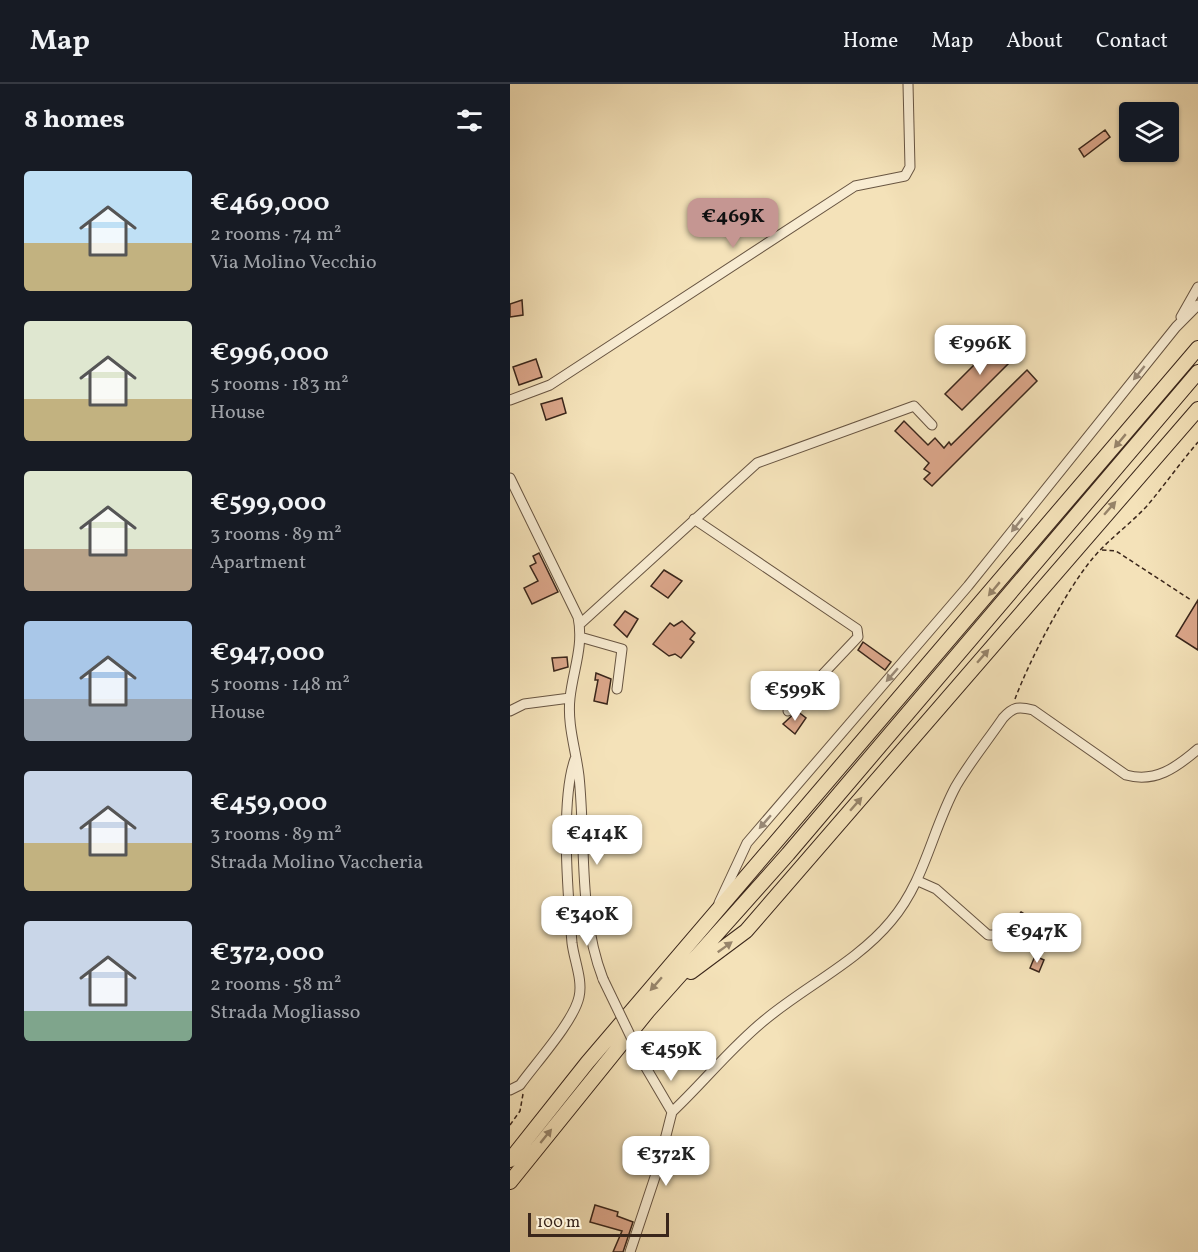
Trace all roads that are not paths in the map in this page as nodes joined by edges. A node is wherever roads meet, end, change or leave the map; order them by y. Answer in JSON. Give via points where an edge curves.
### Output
{"nodes":[{"id":1,"x":908,"y":84,"type":"edge"},
{"id":2,"x":1198,"y":287,"type":"edge"},
{"id":3,"x":1198,"y":305,"type":"edge"},
{"id":4,"x":1176,"y":327,"type":"junction"},
{"id":5,"x":1198,"y":348,"type":"edge"},
{"id":6,"x":1198,"y":372,"type":"edge"},
{"id":7,"x":510,"y":400,"type":"edge"},
{"id":8,"x":1198,"y":409,"type":"edge"},
{"id":9,"x":932,"y":425,"type":"dead end"},
{"id":10,"x":510,"y":478,"type":"edge"},
{"id":11,"x":694,"y":519,"type":"junction"},
{"id":12,"x":580,"y":624,"type":"junction"},
{"id":13,"x":580,"y":637,"type":"junction"},
{"id":14,"x":617,"y":689,"type":"dead end"},
{"id":15,"x":570,"y":698,"type":"junction"},
{"id":16,"x":510,"y":711,"type":"edge"},
{"id":17,"x":788,"y":711,"type":"dead end"},
{"id":18,"x":1198,"y":749,"type":"edge"},
{"id":19,"x":575,"y":759,"type":"junction"},
{"id":20,"x":918,"y":881,"type":"junction"},
{"id":21,"x":714,"y":917,"type":"junction"},
{"id":22,"x":1003,"y":935,"type":"dead end"},
{"id":23,"x":648,"y":1011,"type":"junction"},
{"id":24,"x":510,"y":1090,"type":"edge"},
{"id":25,"x":672,"y":1112,"type":"junction"},
{"id":26,"x":510,"y":1160,"type":"edge"},
{"id":27,"x":510,"y":1182,"type":"edge"},
{"id":28,"x":630,"y":1252,"type":"edge"}],
"edges":[{"from":1,"to":7,"type":"street","via":[[910,167],[905,176],[855,186],[550,385]]},
{"from":2,"to":4,"type":"street"},
{"from":3,"to":4,"type":"street"},
{"from":4,"to":21,"type":"street","one_way":true,"via":[[968,586],[747,843]]},
{"from":5,"to":21,"type":"highway","one_way":true},
{"from":6,"to":23,"type":"highway","via":[[788,854]]},
{"from":23,"to":8,"type":"highway","one_way":true,"via":[[694,969],[746,931]]},
{"from":9,"to":11,"type":"street","via":[[915,406],[758,463]]},
{"from":10,"to":12,"type":"street"},
{"from":11,"to":12,"type":"street"},
{"from":11,"to":17,"type":"street","via":[[857,629],[858,637]]},
{"from":12,"to":13,"type":"street"},
{"from":13,"to":14,"type":"street","via":[[622,649]]},
{"from":13,"to":15,"type":"street"},
{"from":15,"to":16,"type":"street","via":[[524,704]]},
{"from":15,"to":19,"type":"street"},
{"from":18,"to":20,"type":"street","via":[[1171,770],[1140,779],[1126,775],[1033,711],[1021,706],[1012,709],[956,786]]},
{"from":19,"to":24,"type":"street","via":[[568,779],[568,871],[579,996],[574,1010],[520,1085]]},
{"from":19,"to":25,"type":"street","bridge":true,"via":[[589,937],[603,979]]},
{"from":20,"to":22,"type":"street","via":[[936,889],[988,935]]},
{"from":20,"to":25,"type":"street","via":[[897,913],[869,943],[743,1038]]},
{"from":21,"to":26,"type":"highway","one_way":true,"via":[[587,1063]]},
{"from":27,"to":23,"type":"highway","one_way":true},
{"from":25,"to":28,"type":"street"}]}
